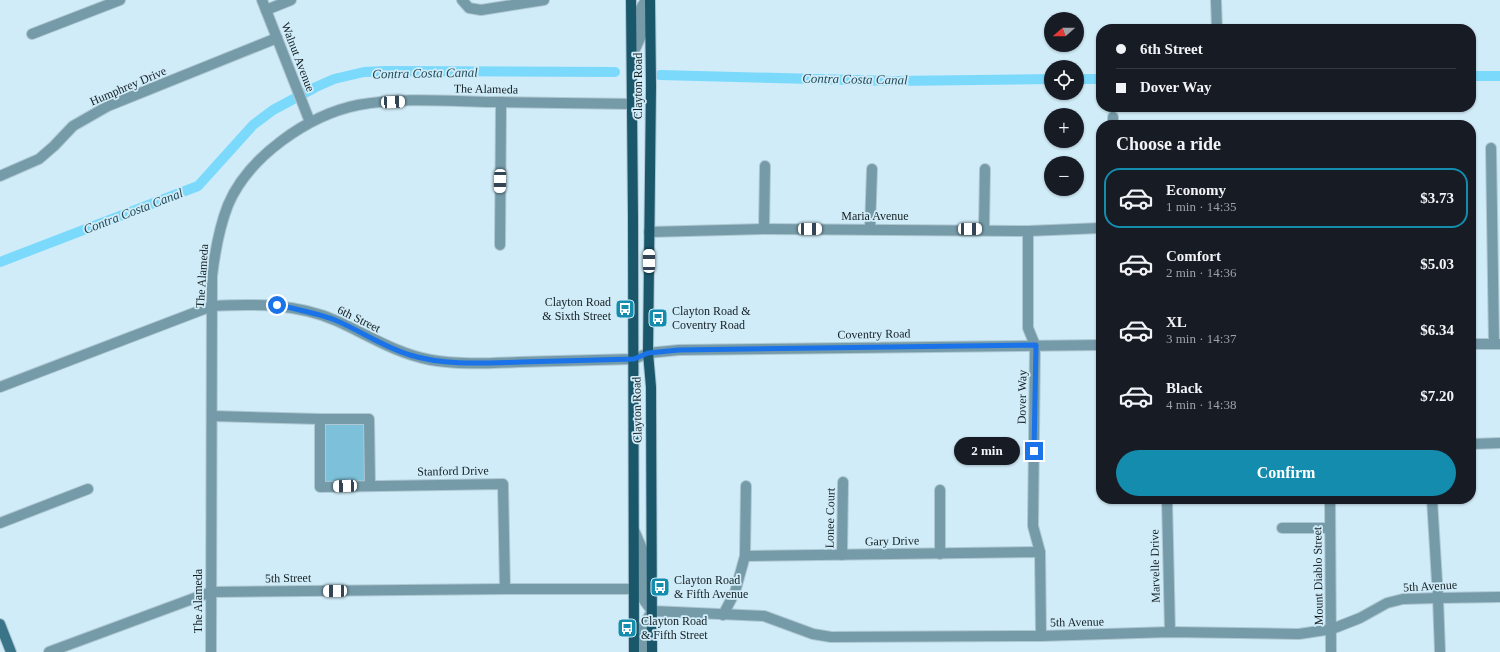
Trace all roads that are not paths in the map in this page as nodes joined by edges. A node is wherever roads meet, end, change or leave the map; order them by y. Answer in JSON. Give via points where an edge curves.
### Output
{"nodes":[{"id":1,"x":120,"y":0,"type":"edge"},
{"id":2,"x":262,"y":0,"type":"edge"},
{"id":3,"x":292,"y":0,"type":"edge"},
{"id":4,"x":462,"y":0,"type":"edge"},
{"id":5,"x":544,"y":0,"type":"edge"},
{"id":6,"x":631,"y":0,"type":"edge"},
{"id":7,"x":646,"y":0,"type":"edge"},
{"id":8,"x":650,"y":0,"type":"edge"},
{"id":9,"x":1216,"y":0,"type":"edge"},
{"id":10,"x":266,"y":10,"type":"junction"},
{"id":11,"x":1217,"y":24,"type":"edge"},
{"id":12,"x":32,"y":34,"type":"dead end"},
{"id":13,"x":277,"y":38,"type":"junction"},
{"id":14,"x":632,"y":56,"type":"junction"},
{"id":15,"x":501,"y":102,"type":"junction"},
{"id":16,"x":633,"y":104,"type":"junction"},
{"id":17,"x":310,"y":122,"type":"junction"},
{"id":18,"x":1491,"y":148,"type":"dead end"},
{"id":19,"x":765,"y":166,"type":"dead end"},
{"id":20,"x":985,"y":168,"type":"dead end"},
{"id":21,"x":872,"y":169,"type":"dead end"},
{"id":22,"x":0,"y":176,"type":"edge"},
{"id":23,"x":1096,"y":228,"type":"edge"},
{"id":24,"x":764,"y":229,"type":"junction"},
{"id":25,"x":870,"y":229,"type":"junction"},
{"id":26,"x":984,"y":229,"type":"junction"},
{"id":27,"x":1028,"y":230,"type":"junction"},
{"id":28,"x":649,"y":232,"type":"junction"},
{"id":29,"x":500,"y":245,"type":"dead end"},
{"id":30,"x":212,"y":306,"type":"junction"},
{"id":31,"x":1476,"y":344,"type":"edge"},
{"id":32,"x":1497,"y":344,"type":"edge"},
{"id":33,"x":1036,"y":345,"type":"junction"},
{"id":34,"x":1096,"y":345,"type":"edge"},
{"id":35,"x":648,"y":353,"type":"junction"},
{"id":36,"x":634,"y":359,"type":"junction"},
{"id":37,"x":0,"y":387,"type":"edge"},
{"id":38,"x":212,"y":416,"type":"junction"},
{"id":39,"x":320,"y":419,"type":"junction"},
{"id":40,"x":1500,"y":443,"type":"edge"},
{"id":41,"x":1476,"y":444,"type":"edge"},
{"id":42,"x":843,"y":482,"type":"dead end"},
{"id":43,"x":370,"y":485,"type":"junction"},
{"id":44,"x":746,"y":486,"type":"dead end"},
{"id":45,"x":88,"y":489,"type":"dead end"},
{"id":46,"x":940,"y":490,"type":"dead end"},
{"id":47,"x":1167,"y":504,"type":"edge"},
{"id":48,"x":1330,"y":504,"type":"edge"},
{"id":49,"x":1432,"y":504,"type":"edge"},
{"id":50,"x":0,"y":523,"type":"edge"},
{"id":51,"x":1282,"y":528,"type":"dead end"},
{"id":52,"x":1330,"y":528,"type":"junction"},
{"id":53,"x":634,"y":530,"type":"junction"},
{"id":54,"x":1040,"y":552,"type":"junction"},
{"id":55,"x":940,"y":554,"type":"junction"},
{"id":56,"x":842,"y":555,"type":"junction"},
{"id":57,"x":745,"y":556,"type":"junction"},
{"id":58,"x":634,"y":588,"type":"junction"},
{"id":59,"x":504,"y":589,"type":"junction"},
{"id":60,"x":211,"y":592,"type":"junction"},
{"id":61,"x":1500,"y":597,"type":"edge"},
{"id":62,"x":1438,"y":598,"type":"junction"},
{"id":63,"x":652,"y":611,"type":"junction"},
{"id":64,"x":723,"y":615,"type":"junction"},
{"id":65,"x":0,"y":624,"type":"edge"},
{"id":66,"x":1332,"y":629,"type":"junction"},
{"id":67,"x":1170,"y":632,"type":"junction"},
{"id":68,"x":1041,"y":636,"type":"junction"},
{"id":69,"x":11,"y":652,"type":"edge"},
{"id":70,"x":49,"y":652,"type":"edge"},
{"id":71,"x":211,"y":652,"type":"edge"},
{"id":72,"x":634,"y":652,"type":"edge"},
{"id":73,"x":643,"y":652,"type":"edge"},
{"id":74,"x":652,"y":652,"type":"edge"},
{"id":75,"x":1331,"y":652,"type":"edge"},
{"id":76,"x":1440,"y":652,"type":"edge"}],
"edges":[{"from":1,"to":12,"type":"street"},
{"from":2,"to":10,"type":"street","name":"Walnut Avenue"},
{"from":3,"to":10,"type":"street"},
{"from":4,"to":5,"type":"street","via":[[470,8],[481,10]]},
{"from":6,"to":14,"type":"main road","name":"Clayton Road"},
{"from":7,"to":14,"type":"street","via":[[641,8],[640,36]]},
{"from":8,"to":28,"type":"main road","name":"Clayton Road"},
{"from":9,"to":11,"type":"street"},
{"from":10,"to":13,"type":"street","name":"Walnut Avenue"},
{"from":13,"to":17,"type":"street","name":"Walnut Avenue"},
{"from":13,"to":22,"type":"street","name":"Humphrey Drive","via":[[108,106],[73,126],[39,159]]},
{"from":14,"to":16,"type":"main road","name":"Clayton Road"},
{"from":15,"to":16,"type":"street","name":"The Alameda"},
{"from":15,"to":17,"type":"street","name":"The Alameda","via":[[380,102],[335,112]]},
{"from":15,"to":29,"type":"street"},
{"from":16,"to":36,"type":"main road","name":"Clayton Road"},
{"from":17,"to":30,"type":"street","name":"The Alameda","via":[[295,130],[260,160],[246,175],[228,204],[215,247]]},
{"from":18,"to":32,"type":"street"},
{"from":19,"to":24,"type":"street"},
{"from":20,"to":26,"type":"street"},
{"from":21,"to":25,"type":"street"},
{"from":23,"to":27,"type":"street","name":"Maria Avenue"},
{"from":24,"to":25,"type":"street","name":"Maria Avenue"},
{"from":24,"to":28,"type":"street","name":"Maria Avenue"},
{"from":25,"to":26,"type":"street","name":"Maria Avenue"},
{"from":26,"to":27,"type":"street","name":"Maria Avenue"},
{"from":27,"to":33,"type":"street","name":"Dover Way","via":[[1028,328]]},
{"from":28,"to":35,"type":"main road","name":"Clayton Road"},
{"from":30,"to":36,"type":"street","name":"6th Street","via":[[277,305],[304,310],[336,321],[386,346],[432,360],[478,363]]},
{"from":30,"to":37,"type":"street","name":"6th Street"},
{"from":30,"to":38,"type":"street","name":"The Alameda"},
{"from":31,"to":32,"type":"street"},
{"from":33,"to":34,"type":"street","name":"Coventry Road"},
{"from":33,"to":35,"type":"street","name":"Coventry Road","via":[[690,350]]},
{"from":33,"to":54,"type":"street","name":"Dover Way","via":[[1034,526]]},
{"from":35,"to":36,"type":"street","name":"6th Street"},
{"from":35,"to":63,"type":"main road","name":"Clayton Road","via":[[651,387]]},
{"from":36,"to":53,"type":"main road","name":"Clayton Road"},
{"from":38,"to":39,"type":"street"},
{"from":38,"to":60,"type":"street","name":"The Alameda"},
{"from":39,"to":43,"type":"street","via":[[369,419]]},
{"from":39,"to":43,"type":"street","name":"Stanford Drive","via":[[320,487]]},
{"from":40,"to":41,"type":"street"},
{"from":42,"to":56,"type":"street","name":"Lonee Court"},
{"from":43,"to":59,"type":"street","name":"Stanford Drive","via":[[503,484]]},
{"from":44,"to":57,"type":"street"},
{"from":45,"to":50,"type":"street"},
{"from":46,"to":55,"type":"street"},
{"from":47,"to":67,"type":"street","name":"Marvelle Drive"},
{"from":48,"to":52,"type":"street","name":"Mount Diablo Street"},
{"from":49,"to":62,"type":"street"},
{"from":51,"to":52,"type":"street"},
{"from":52,"to":66,"type":"street","name":"Mount Diablo Street"},
{"from":53,"to":58,"type":"main road","name":"Clayton Road"},
{"from":53,"to":63,"type":"street","via":[[643,551],[642,599]]},
{"from":54,"to":55,"type":"street","name":"Gary Drive"},
{"from":54,"to":68,"type":"street","name":"Dover Way"},
{"from":55,"to":56,"type":"street","name":"Gary Drive"},
{"from":56,"to":57,"type":"street","name":"Gary Drive"},
{"from":57,"to":64,"type":"street","via":[[735,592]]},
{"from":58,"to":59,"type":"street","name":"5th Street"},
{"from":58,"to":72,"type":"main road","name":"Clayton Road"},
{"from":59,"to":60,"type":"street","name":"5th Street"},
{"from":60,"to":70,"type":"street","name":"5th Street"},
{"from":60,"to":71,"type":"street","name":"The Alameda"},
{"from":61,"to":62,"type":"street","name":"5th Avenue"},
{"from":62,"to":66,"type":"street","name":"5th Avenue","via":[[1387,603],[1360,618]]},
{"from":62,"to":76,"type":"street"},
{"from":63,"to":64,"type":"street","name":"5th Avenue"},
{"from":63,"to":73,"type":"street","via":[[644,625]]},
{"from":63,"to":74,"type":"main road","name":"Clayton Road"},
{"from":64,"to":68,"type":"street","name":"5th Avenue","via":[[764,616],[813,634],[831,637]]},
{"from":65,"to":69,"type":"street"},
{"from":66,"to":67,"type":"street","name":"5th Avenue","via":[[1299,634]]},
{"from":66,"to":75,"type":"street","name":"Mount Diablo Street"},
{"from":67,"to":68,"type":"street","name":"5th Avenue"}]}
